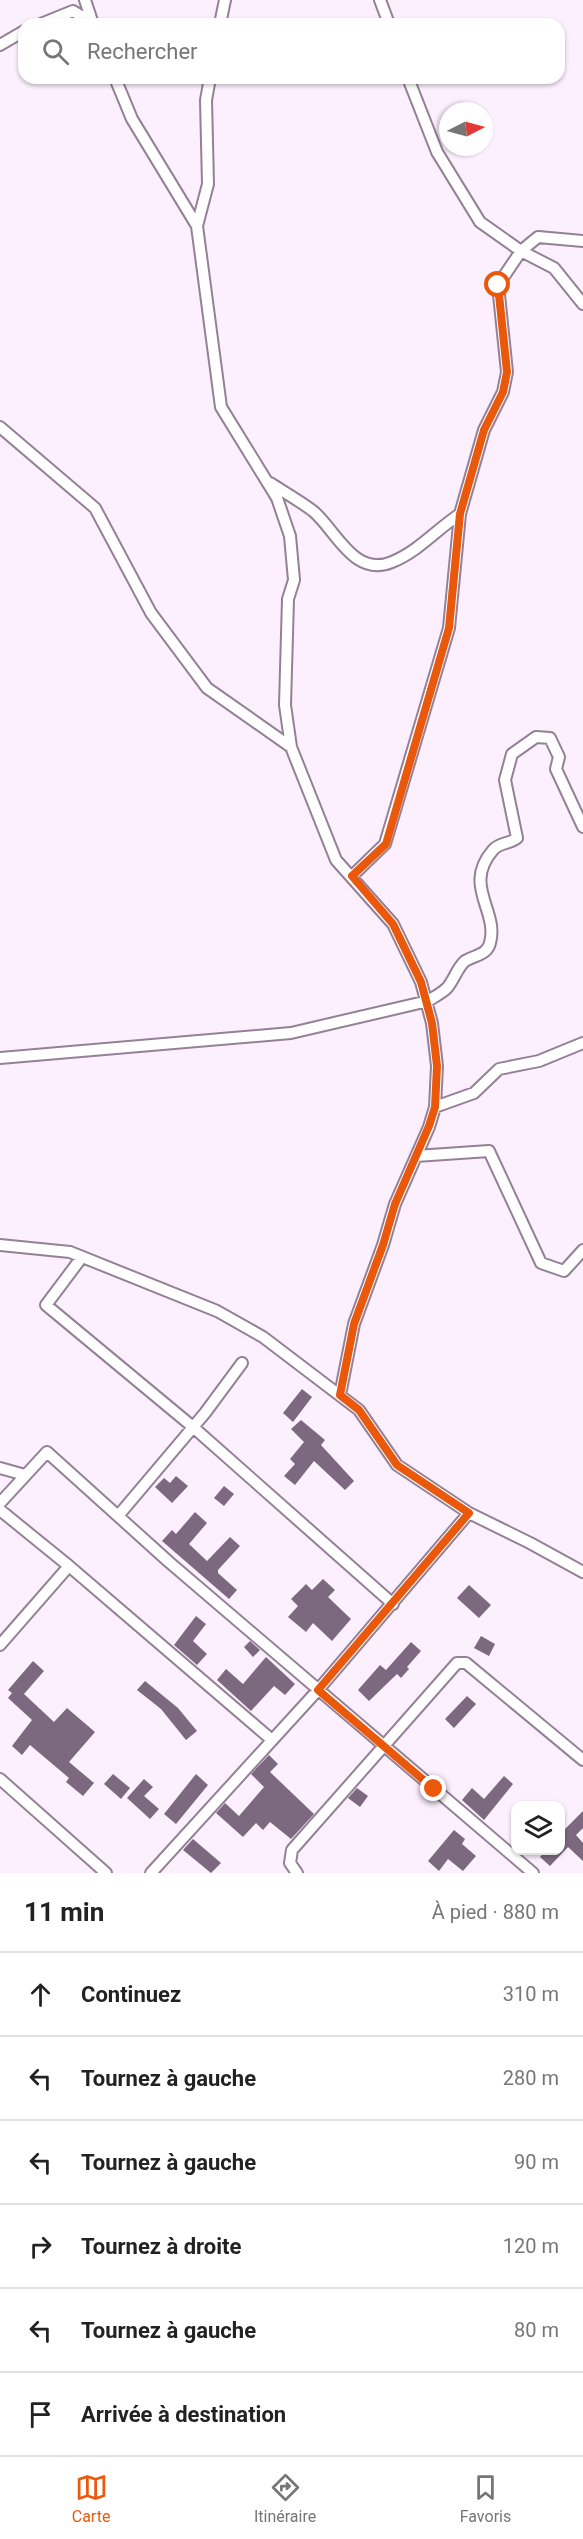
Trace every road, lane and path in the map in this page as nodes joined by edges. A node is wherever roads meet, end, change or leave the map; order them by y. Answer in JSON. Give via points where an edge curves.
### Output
{"nodes":[{"id":1,"x":85,"y":0,"type":"edge"},
{"id":2,"x":225,"y":0,"type":"edge"},
{"id":3,"x":380,"y":0,"type":"edge"},
{"id":4,"x":56,"y":18,"type":"edge"},
{"id":5,"x":85,"y":18,"type":"edge"},
{"id":6,"x":91,"y":18,"type":"edge"},
{"id":7,"x":221,"y":18,"type":"edge"},
{"id":8,"x":387,"y":18,"type":"edge"},
{"id":9,"x":18,"y":34,"type":"edge"},
{"id":10,"x":0,"y":45,"type":"edge"},
{"id":11,"x":117,"y":84,"type":"edge"},
{"id":12,"x":209,"y":84,"type":"edge"},
{"id":13,"x":410,"y":84,"type":"edge"},
{"id":14,"x":197,"y":226,"type":"junction"},
{"id":15,"x":583,"y":241,"type":"edge"},
{"id":16,"x":521,"y":251,"type":"junction"},
{"id":17,"x":583,"y":304,"type":"edge"},
{"id":18,"x":0,"y":427,"type":"edge"},
{"id":19,"x":267,"y":480,"type":"junction"},
{"id":20,"x":460,"y":514,"type":"junction"},
{"id":21,"x":291,"y":747,"type":"junction"},
{"id":22,"x":583,"y":827,"type":"edge"},
{"id":23,"x":352,"y":876,"type":"junction"},
{"id":24,"x":428,"y":1001,"type":"junction"},
{"id":25,"x":583,"y":1032,"type":"edge"},
{"id":26,"x":581,"y":1043,"type":"edge"},
{"id":27,"x":0,"y":1058,"type":"edge"},
{"id":28,"x":435,"y":1107,"type":"junction"},
{"id":29,"x":416,"y":1156,"type":"junction"},
{"id":30,"x":0,"y":1245,"type":"edge"},
{"id":31,"x":583,"y":1250,"type":"edge"},
{"id":32,"x":82,"y":1257,"type":"junction"},
{"id":33,"x":242,"y":1363,"type":"dead end"},
{"id":34,"x":340,"y":1395,"type":"junction"},
{"id":35,"x":193,"y":1427,"type":"junction"},
{"id":36,"x":0,"y":1468,"type":"edge"},
{"id":37,"x":25,"y":1475,"type":"junction"},
{"id":38,"x":0,"y":1503,"type":"edge"},
{"id":39,"x":0,"y":1510,"type":"edge"},
{"id":40,"x":469,"y":1513,"type":"junction"},
{"id":41,"x":118,"y":1516,"type":"junction"},
{"id":42,"x":69,"y":1566,"type":"junction"},
{"id":43,"x":583,"y":1572,"type":"edge"},
{"id":44,"x":393,"y":1604,"type":"junction"},
{"id":45,"x":0,"y":1645,"type":"edge"},
{"id":46,"x":318,"y":1690,"type":"junction"},
{"id":47,"x":272,"y":1740,"type":"junction"},
{"id":48,"x":382,"y":1746,"type":"junction"},
{"id":49,"x":583,"y":1760,"type":"edge"},
{"id":50,"x":0,"y":1779,"type":"edge"},
{"id":51,"x":106,"y":1873,"type":"edge"},
{"id":52,"x":151,"y":1873,"type":"edge"},
{"id":53,"x":297,"y":1873,"type":"edge"},
{"id":54,"x":533,"y":1873,"type":"edge"}],
"edges":[{"from":1,"to":6,"type":"street"},
{"from":2,"to":7,"type":"street"},
{"from":3,"to":8,"type":"street"},
{"from":4,"to":5,"type":"street","via":[[73,11]]},
{"from":9,"to":10,"type":"street"},
{"from":11,"to":14,"type":"street","via":[[132,119]]},
{"from":12,"to":14,"type":"street","via":[[208,184]]},
{"from":13,"to":16,"type":"street","via":[[437,152],[480,222]]},
{"from":14,"to":19,"type":"street","via":[[220,406]]},
{"from":15,"to":16,"type":"street","via":[[538,237]]},
{"from":16,"to":17,"type":"street","via":[[554,268]]},
{"from":16,"to":20,"type":"street","via":[[498,285],[507,372],[503,392],[484,430]]},
{"from":18,"to":21,"type":"street","via":[[95,508],[151,613],[207,688]]},
{"from":19,"to":20,"type":"street","via":[[314,512],[350,554],[370,564],[391,563],[428,541]]},
{"from":19,"to":21,"type":"street","via":[[290,536],[294,579],[288,599],[285,705]]},
{"from":20,"to":23,"type":"street","via":[[449,628],[416,745],[386,844]]},
{"from":21,"to":23,"type":"street","via":[[336,860]]},
{"from":22,"to":24,"type":"street","via":[[556,769],[559,756],[550,738],[536,737],[512,754],[505,780],[517,838],[492,850],[481,878],[480,893],[489,912],[492,932],[490,945],[463,963],[446,988]]},
{"from":23,"to":24,"type":"street","via":[[393,924]]},
{"from":24,"to":27,"type":"street","via":[[291,1033]]},
{"from":24,"to":28,"type":"street","via":[[437,1066]]},
{"from":25,"to":26,"type":"street"},
{"from":26,"to":28,"type":"street","via":[[539,1061],[499,1069],[474,1093]]},
{"from":28,"to":29,"type":"street"},
{"from":29,"to":31,"type":"street","via":[[489,1151],[541,1263],[564,1271]]},
{"from":29,"to":34,"type":"street","via":[[395,1204],[354,1324]]},
{"from":30,"to":32,"type":"street","via":[[70,1252]]},
{"from":32,"to":34,"type":"street","via":[[217,1311],[263,1337]]},
{"from":32,"to":35,"type":"street","via":[[46,1305]]},
{"from":33,"to":35,"type":"street"},
{"from":34,"to":40,"type":"street","via":[[359,1410],[397,1465]]},
{"from":35,"to":41,"type":"street"},
{"from":35,"to":44,"type":"street"},
{"from":36,"to":37,"type":"street"},
{"from":37,"to":38,"type":"street"},
{"from":37,"to":41,"type":"street","via":[[47,1452]]},
{"from":39,"to":42,"type":"street"},
{"from":40,"to":43,"type":"street"},
{"from":40,"to":44,"type":"street"},
{"from":41,"to":46,"type":"street"},
{"from":42,"to":45,"type":"street"},
{"from":42,"to":47,"type":"street"},
{"from":44,"to":46,"type":"street"},
{"from":46,"to":47,"type":"street"},
{"from":46,"to":48,"type":"street"},
{"from":47,"to":52,"type":"street"},
{"from":48,"to":49,"type":"street","via":[[450,1668],[463,1663]]},
{"from":48,"to":53,"type":"street","via":[[290,1853],[291,1866]]},
{"from":48,"to":54,"type":"street"},
{"from":50,"to":51,"type":"street"}]}
